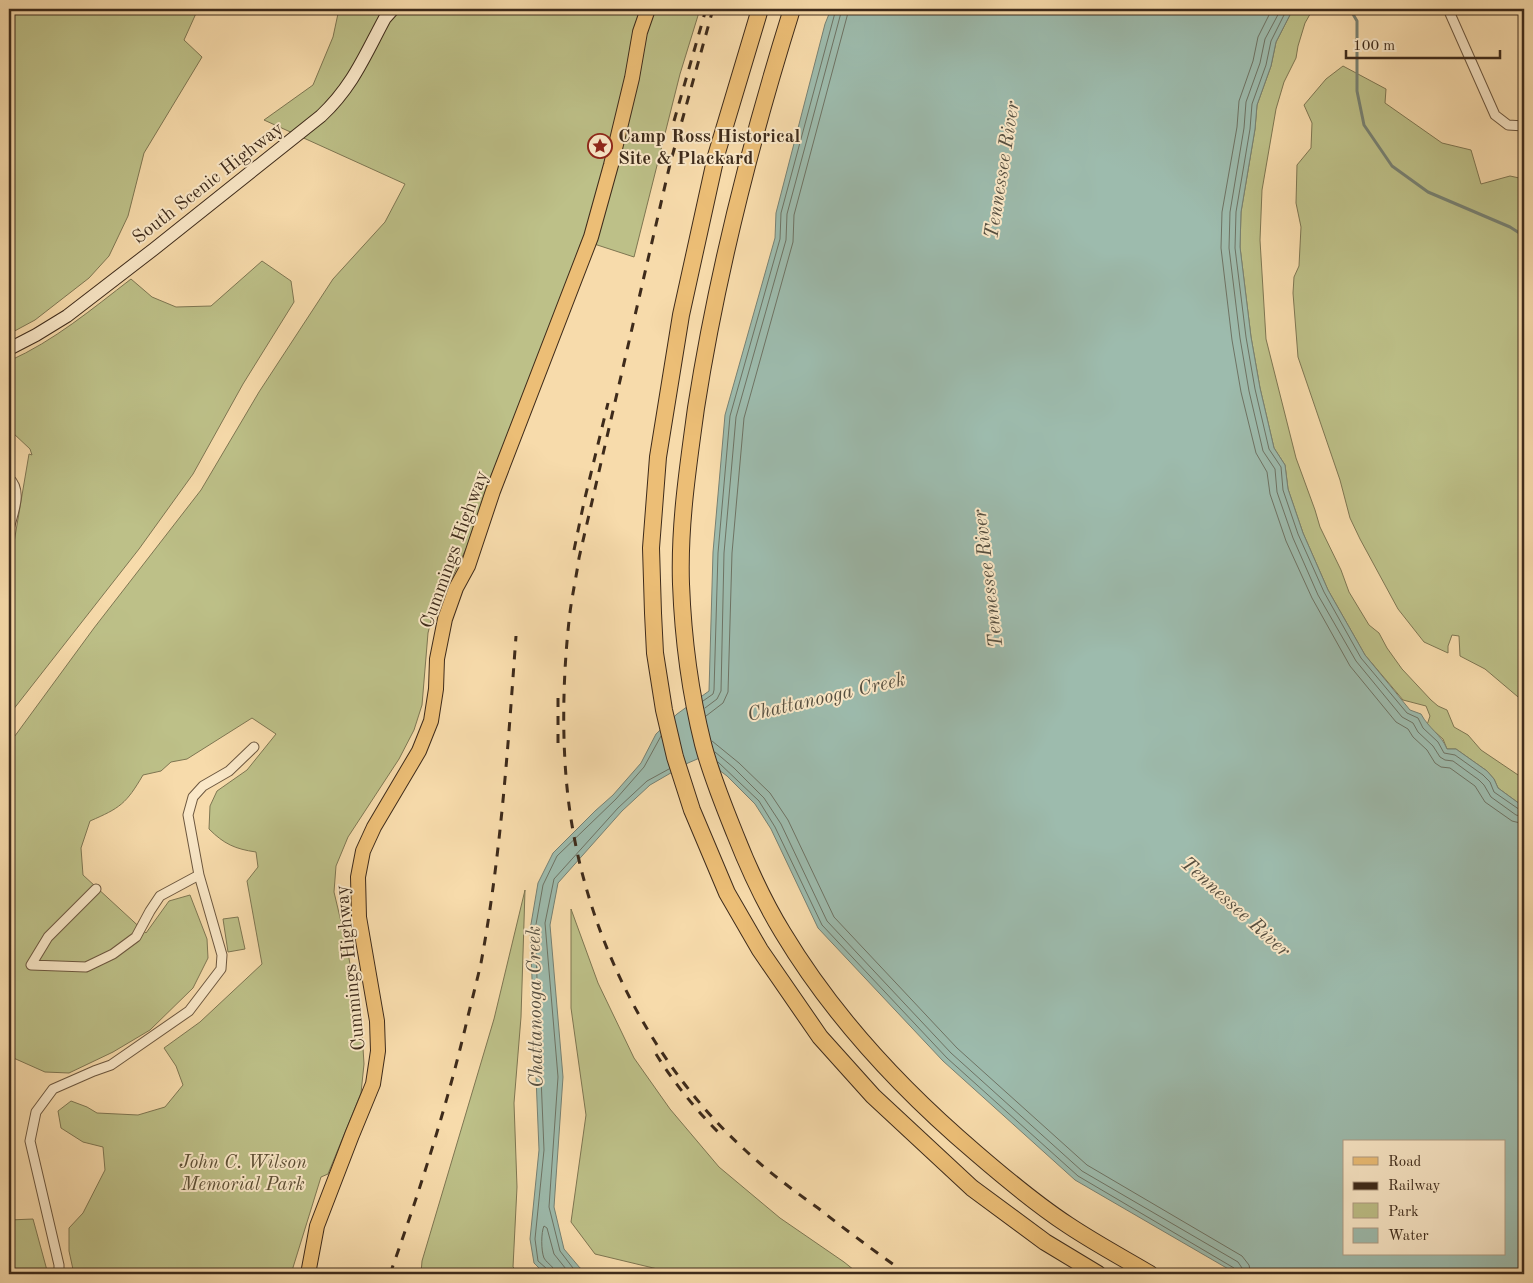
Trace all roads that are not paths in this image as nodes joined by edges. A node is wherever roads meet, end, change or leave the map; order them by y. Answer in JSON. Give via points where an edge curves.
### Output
{"nodes":[{"id":1,"x":392,"y":9,"type":"edge"},
{"id":2,"x":648,"y":9,"type":"edge"},
{"id":3,"x":760,"y":9,"type":"edge"},
{"id":4,"x":792,"y":9,"type":"edge"},
{"id":5,"x":1448,"y":9,"type":"edge"},
{"id":6,"x":1524,"y":126,"type":"edge"},
{"id":7,"x":9,"y":349,"type":"edge"},
{"id":8,"x":9,"y":478,"type":"edge"},
{"id":9,"x":9,"y":528,"type":"edge"},
{"id":10,"x":254,"y":748,"type":"dead end"},
{"id":11,"x":199,"y":875,"type":"junction"},
{"id":12,"x":96,"y":889,"type":"dead end"},
{"id":13,"x":59,"y":1274,"type":"edge"},
{"id":14,"x":308,"y":1274,"type":"edge"},
{"id":15,"x":1098,"y":1274,"type":"edge"},
{"id":16,"x":1150,"y":1274,"type":"edge"}],
"edges":[{"from":1,"to":7,"type":"main road","name":"South Scenic Highway","via":[[348,86],[321,116],[88,300]]},
{"from":2,"to":14,"type":"main road","name":"Cummings Highway","via":[[640,32],[612,165],[581,266],[528,398],[468,566],[444,619],[432,721],[419,751],[363,851],[358,878],[359,916],[377,1021],[374,1084],[318,1226]]},
{"from":3,"to":15,"type":"highway","via":[[714,166],[681,315],[658,457],[651,548],[652,604],[655,653],[675,757],[692,810],[727,893],[760,950],[820,1037],[873,1096],[972,1188],[1045,1242]]},
{"from":4,"to":16,"type":"highway","via":[[722,266],[705,348],[686,476],[681,583],[684,636],[703,745],[716,788],[748,867],[782,932],[829,1000],[934,1116],[997,1171],[1067,1224]]},
{"from":5,"to":6,"type":"street","via":[[1494,115],[1508,125]]},
{"from":8,"to":9,"type":"street","via":[[16,490]]},
{"from":10,"to":11,"type":"street","via":[[193,797],[188,815]]},
{"from":11,"to":12,"type":"street","via":[[160,896],[136,937],[113,954],[86,968],[31,965],[48,937]]},
{"from":11,"to":13,"type":"street","via":[[222,955],[221,969],[189,1011],[111,1065],[53,1088],[36,1112],[30,1141]]}]}
